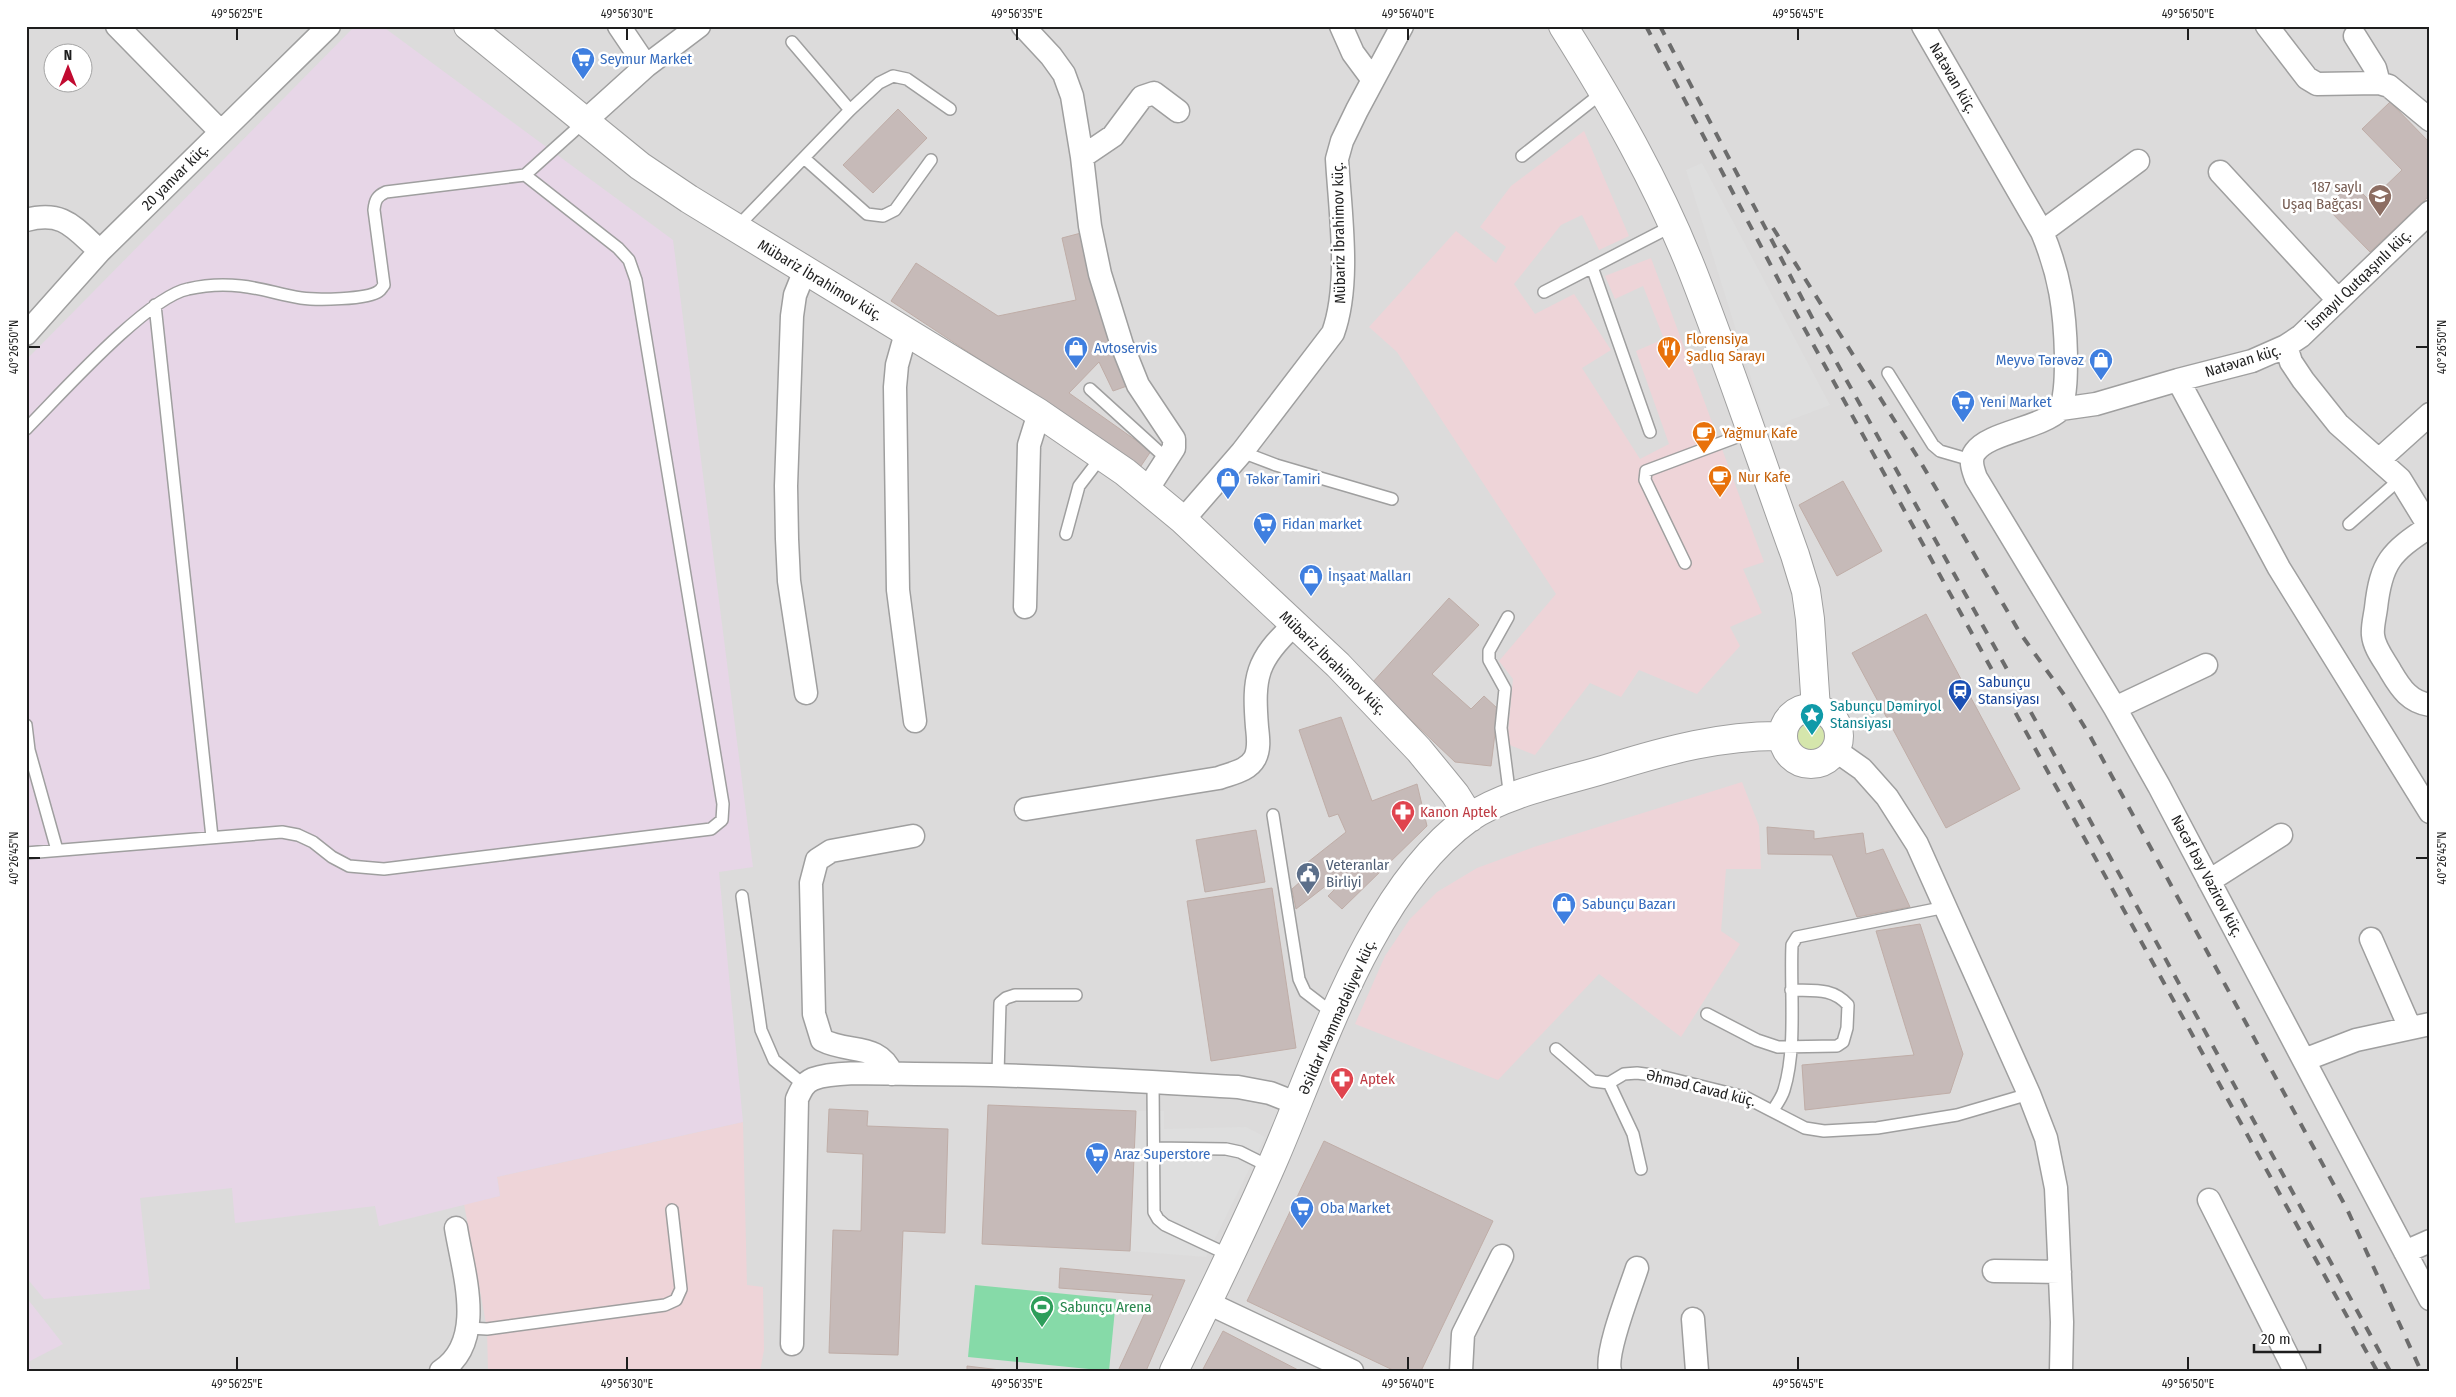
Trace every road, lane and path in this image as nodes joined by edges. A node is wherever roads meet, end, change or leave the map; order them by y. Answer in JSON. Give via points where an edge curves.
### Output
{"nodes":[{"id":1,"x":117,"y":26,"type":"edge"},
{"id":2,"x":329,"y":26,"type":"edge"},
{"id":3,"x":468,"y":26,"type":"edge"},
{"id":4,"x":619,"y":26,"type":"edge"},
{"id":5,"x":699,"y":26,"type":"edge"},
{"id":6,"x":1023,"y":26,"type":"edge"},
{"id":7,"x":1341,"y":26,"type":"edge"},
{"id":8,"x":1402,"y":26,"type":"edge"},
{"id":9,"x":1562,"y":26,"type":"edge"},
{"id":10,"x":1923,"y":26,"type":"edge"},
{"id":11,"x":2267,"y":26,"type":"edge"},
{"id":12,"x":2354,"y":36,"type":"dead end"},
{"id":13,"x":792,"y":42,"type":"dead end"},
{"id":14,"x":646,"y":66,"type":"junction"},
{"id":15,"x":1373,"y":80,"type":"junction"},
{"id":16,"x":2379,"y":83,"type":"junction"},
{"id":17,"x":1604,"y":92,"type":"junction"},
{"id":18,"x":950,"y":109,"type":"dead end"},
{"id":19,"x":850,"y":110,"type":"junction"},
{"id":20,"x":1178,"y":111,"type":"dead end"},
{"id":21,"x":2430,"y":120,"type":"edge"},
{"id":22,"x":584,"y":122,"type":"junction"},
{"id":23,"x":221,"y":132,"type":"junction"},
{"id":24,"x":1522,"y":156,"type":"dead end"},
{"id":25,"x":1082,"y":157,"type":"junction"},
{"id":26,"x":804,"y":158,"type":"junction"},
{"id":27,"x":931,"y":160,"type":"dead end"},
{"id":28,"x":2138,"y":161,"type":"dead end"},
{"id":29,"x":2220,"y":172,"type":"dead end"},
{"id":30,"x":525,"y":175,"type":"junction"},
{"id":31,"x":2430,"y":212,"type":"edge"},
{"id":32,"x":26,"y":220,"type":"edge"},
{"id":33,"x":1672,"y":226,"type":"junction"},
{"id":34,"x":736,"y":229,"type":"junction"},
{"id":35,"x":2042,"y":232,"type":"junction"},
{"id":36,"x":100,"y":251,"type":"junction"},
{"id":37,"x":1592,"y":267,"type":"junction"},
{"id":38,"x":805,"y":270,"type":"junction"},
{"id":39,"x":1544,"y":292,"type":"dead end"},
{"id":40,"x":2338,"y":300,"type":"junction"},
{"id":41,"x":155,"y":305,"type":"junction"},
{"id":42,"x":906,"y":333,"type":"junction"},
{"id":43,"x":26,"y":334,"type":"edge"},
{"id":44,"x":2286,"y":346,"type":"junction"},
{"id":45,"x":1888,"y":373,"type":"dead end"},
{"id":46,"x":2178,"y":380,"type":"junction"},
{"id":47,"x":1090,"y":390,"type":"dead end"},
{"id":48,"x":2061,"y":409,"type":"junction"},
{"id":49,"x":1039,"y":413,"type":"junction"},
{"id":50,"x":2430,"y":414,"type":"edge"},
{"id":51,"x":26,"y":429,"type":"edge"},
{"id":52,"x":1650,"y":432,"type":"dead end"},
{"id":53,"x":1750,"y":432,"type":"junction"},
{"id":54,"x":1242,"y":452,"type":"junction"},
{"id":55,"x":1102,"y":456,"type":"junction"},
{"id":56,"x":1167,"y":459,"type":"junction"},
{"id":57,"x":2380,"y":459,"type":"junction"},
{"id":58,"x":1972,"y":460,"type":"junction"},
{"id":59,"x":2400,"y":479,"type":"junction"},
{"id":60,"x":1148,"y":490,"type":"junction"},
{"id":61,"x":1392,"y":499,"type":"dead end"},
{"id":62,"x":1183,"y":520,"type":"junction"},
{"id":63,"x":2349,"y":524,"type":"dead end"},
{"id":64,"x":2429,"y":527,"type":"edge"},
{"id":65,"x":1066,"y":534,"type":"dead end"},
{"id":66,"x":1685,"y":563,"type":"dead end"},
{"id":67,"x":1025,"y":607,"type":"dead end"},
{"id":68,"x":1508,"y":617,"type":"dead end"},
{"id":69,"x":1294,"y":624,"type":"junction"},
{"id":70,"x":2206,"y":665,"type":"dead end"},
{"id":71,"x":806,"y":693,"type":"dead end"},
{"id":72,"x":2430,"y":705,"type":"edge"},
{"id":73,"x":2115,"y":708,"type":"junction"},
{"id":74,"x":1816,"y":709,"type":"junction"},
{"id":75,"x":915,"y":721,"type":"dead end"},
{"id":76,"x":26,"y":725,"type":"edge"},
{"id":77,"x":1783,"y":736,"type":"junction"},
{"id":78,"x":1835,"y":750,"type":"junction"},
{"id":79,"x":1510,"y":798,"type":"junction"},
{"id":80,"x":1026,"y":809,"type":"dead end"},
{"id":81,"x":2430,"y":812,"type":"edge"},
{"id":82,"x":1272,"y":816,"type":"dead end"},
{"id":83,"x":1470,"y":818,"type":"junction"},
{"id":84,"x":2281,"y":835,"type":"dead end"},
{"id":85,"x":913,"y":836,"type":"dead end"},
{"id":86,"x":212,"y":837,"type":"junction"},
{"id":87,"x":57,"y":850,"type":"junction"},
{"id":88,"x":26,"y":853,"type":"edge"},
{"id":89,"x":2209,"y":881,"type":"junction"},
{"id":90,"x":742,"y":896,"type":"dead end"},
{"id":91,"x":1946,"y":907,"type":"junction"},
{"id":92,"x":2371,"y":940,"type":"dead end"},
{"id":93,"x":1791,"y":990,"type":"junction"},
{"id":94,"x":1076,"y":995,"type":"dead end"},
{"id":95,"x":1707,"y":1014,"type":"dead end"},
{"id":96,"x":1335,"y":1015,"type":"junction"},
{"id":97,"x":2420,"y":1026,"type":"edge"},
{"id":98,"x":1790,"y":1048,"type":"junction"},
{"id":99,"x":1556,"y":1049,"type":"dead end"},
{"id":100,"x":2304,"y":1060,"type":"junction"},
{"id":101,"x":892,"y":1074,"type":"junction"},
{"id":102,"x":998,"y":1074,"type":"junction"},
{"id":103,"x":1153,"y":1082,"type":"junction"},
{"id":104,"x":1609,"y":1082,"type":"junction"},
{"id":105,"x":804,"y":1085,"type":"junction"},
{"id":106,"x":2029,"y":1094,"type":"junction"},
{"id":107,"x":1298,"y":1104,"type":"junction"},
{"id":108,"x":1773,"y":1110,"type":"junction"},
{"id":109,"x":1153,"y":1148,"type":"junction"},
{"id":110,"x":1270,"y":1167,"type":"junction"},
{"id":111,"x":1641,"y":1169,"type":"dead end"},
{"id":112,"x":2209,"y":1200,"type":"dead end"},
{"id":113,"x":672,"y":1210,"type":"dead end"},
{"id":114,"x":456,"y":1228,"type":"dead end"},
{"id":115,"x":2430,"y":1241,"type":"edge"},
{"id":116,"x":2405,"y":1252,"type":"junction"},
{"id":117,"x":1231,"y":1256,"type":"junction"},
{"id":118,"x":1502,"y":1256,"type":"dead end"},
{"id":119,"x":1637,"y":1268,"type":"dead end"},
{"id":120,"x":1994,"y":1271,"type":"dead end"},
{"id":121,"x":2060,"y":1272,"type":"junction"},
{"id":122,"x":2430,"y":1299,"type":"edge"},
{"id":123,"x":1208,"y":1302,"type":"junction"},
{"id":124,"x":1693,"y":1319,"type":"dead end"},
{"id":125,"x":469,"y":1328,"type":"junction"},
{"id":126,"x":792,"y":1344,"type":"dead end"},
{"id":127,"x":445,"y":1370,"type":"edge"},
{"id":128,"x":1174,"y":1371,"type":"edge"},
{"id":129,"x":1352,"y":1371,"type":"edge"},
{"id":130,"x":1461,"y":1371,"type":"edge"},
{"id":131,"x":1610,"y":1371,"type":"edge"},
{"id":132,"x":1697,"y":1371,"type":"edge"},
{"id":133,"x":2061,"y":1371,"type":"edge"},
{"id":134,"x":2295,"y":1371,"type":"edge"}],
"edges":[{"from":1,"to":23,"type":"street"},
{"from":2,"to":23,"type":"street","name":"20 yanvar küç."},
{"from":3,"to":22,"type":"street","name":"Mübariz İbrahimov küç."},
{"from":4,"to":14,"type":"street"},
{"from":5,"to":14,"type":"street"},
{"from":6,"to":25,"type":"street","via":[[1064,74],[1072,96]]},
{"from":7,"to":15,"type":"street","via":[[1353,53]]},
{"from":8,"to":15,"type":"street","name":"Mübariz İbrahimov küç."},
{"from":9,"to":17,"type":"street"},
{"from":10,"to":35,"type":"street","name":"Natəvan küç."},
{"from":11,"to":16,"type":"street","via":[[2307,78],[2317,84]]},
{"from":12,"to":16,"type":"street","via":[[2375,68]]},
{"from":13,"to":19,"type":"lane"},
{"from":14,"to":22,"type":"street"},
{"from":15,"to":54,"type":"street","name":"Mübariz İbrahimov küç.","via":[[1342,141],[1337,159],[1343,292],[1340,314],[1333,333]]},
{"from":16,"to":21,"type":"street","via":[[2398,92]]},
{"from":17,"to":24,"type":"lane"},
{"from":17,"to":33,"type":"street"},
{"from":18,"to":19,"type":"lane","via":[[907,79],[893,76],[879,83]]},
{"from":19,"to":26,"type":"lane"},
{"from":20,"to":25,"type":"street","via":[[1154,93],[1142,97],[1113,136]]},
{"from":22,"to":30,"type":"lane"},
{"from":22,"to":34,"type":"street","name":"Mübariz İbrahimov küç.","via":[[640,166]]},
{"from":23,"to":36,"type":"street","name":"20 yanvar küç."},
{"from":25,"to":56,"type":"street","via":[[1090,226],[1100,274],[1138,385],[1174,439],[1174,448]]},
{"from":26,"to":27,"type":"lane","via":[[867,214],[883,216],[895,210]]},
{"from":26,"to":34,"type":"lane"},
{"from":28,"to":35,"type":"street"},
{"from":29,"to":40,"type":"street"},
{"from":30,"to":41,"type":"lane","via":[[380,195],[374,210],[384,285],[379,291],[318,299],[241,286],[208,285],[186,289]]},
{"from":30,"to":86,"type":"lane","via":[[618,248],[629,260],[636,280],[721,794],[722,820],[711,829],[384,869],[349,866],[313,842],[282,832]]},
{"from":31,"to":40,"type":"street","name":"İsmayıl Qutqaşınlı küç."},
{"from":32,"to":36,"type":"street","via":[[56,216],[67,221]]},
{"from":33,"to":37,"type":"lane"},
{"from":33,"to":53,"type":"street"},
{"from":34,"to":38,"type":"street","name":"Mübariz İbrahimov küç."},
{"from":35,"to":48,"type":"street","name":"Natəvan küç.","via":[[2061,286],[2066,379]]},
{"from":36,"to":43,"type":"street","name":"20 yanvar küç."},
{"from":37,"to":39,"type":"lane"},
{"from":37,"to":52,"type":"lane"},
{"from":38,"to":42,"type":"street","name":"Mübariz İbrahimov küç."},
{"from":38,"to":71,"type":"street","via":[[795,295],[792,316],[786,494],[789,581]]},
{"from":40,"to":44,"type":"street","name":"İsmayıl Qutqaşınlı küç."},
{"from":41,"to":51,"type":"lane"},
{"from":41,"to":86,"type":"lane"},
{"from":42,"to":49,"type":"street","name":"Mübariz İbrahimov küç."},
{"from":42,"to":75,"type":"street","via":[[894,387],[896,551]]},
{"from":44,"to":46,"type":"street","name":"Natəvan küç.","via":[[2252,361]]},
{"from":44,"to":57,"type":"street","name":"Natəvan küç.","via":[[2291,362],[2303,380],[2338,424]]},
{"from":45,"to":58,"type":"lane","via":[[1933,445],[1940,451]]},
{"from":46,"to":48,"type":"street","name":"Natəvan küç.","via":[[2096,404]]},
{"from":46,"to":81,"type":"street","via":[[2279,568]]},
{"from":47,"to":56,"type":"lane"},
{"from":48,"to":58,"type":"street","name":"Natəvan küç.","via":[[2046,420],[1992,440],[1974,452]]},
{"from":49,"to":55,"type":"street","name":"Mübariz İbrahimov küç."},
{"from":49,"to":67,"type":"street","via":[[1029,445]]},
{"from":50,"to":57,"type":"street"},
{"from":53,"to":66,"type":"lane","via":[[1646,471],[1646,480]]},
{"from":53,"to":74,"type":"street","via":[[1806,591]]},
{"from":54,"to":61,"type":"lane"},
{"from":54,"to":62,"type":"street","name":"Mübariz İbrahimov küç."},
{"from":55,"to":60,"type":"street","name":"Mübariz İbrahimov küç."},
{"from":55,"to":65,"type":"lane","via":[[1079,486]]},
{"from":56,"to":60,"type":"street"},
{"from":57,"to":59,"type":"street","name":"Natəvan küç."},
{"from":58,"to":73,"type":"street","name":"Nəcəf bəy Vəzirov küç.","via":[[1976,478]]},
{"from":59,"to":63,"type":"lane"},
{"from":59,"to":64,"type":"street","name":"Natəvan küç."},
{"from":60,"to":62,"type":"street","name":"Mübariz İbrahimov küç."},
{"from":62,"to":69,"type":"street","name":"Mübariz İbrahimov küç."},
{"from":64,"to":72,"type":"street","via":[[2391,556],[2382,574],[2372,634],[2376,647],[2401,688],[2417,703]]},
{"from":68,"to":79,"type":"lane","via":[[1489,651],[1489,660],[1505,689],[1501,728]]},
{"from":69,"to":80,"type":"street","via":[[1269,649],[1258,673],[1254,696],[1258,746],[1247,768],[1219,778]]},
{"from":69,"to":83,"type":"street","name":"Mübariz İbrahimov küç.","via":[[1420,750],[1456,794]]},
{"from":70,"to":73,"type":"street"},
{"from":73,"to":89,"type":"street","name":"Nəcəf bəy Vəzirov küç."},
{"from":74,"to":77,"type":"street","via":[[1809,708],[1795,714],[1785,727]]},
{"from":74,"to":78,"type":"street","via":[[1824,711],[1835,721],[1839,736]]},
{"from":76,"to":87,"type":"lane"},
{"from":77,"to":78,"type":"street","via":[[1788,752],[1802,762],[1818,763]]},
{"from":77,"to":79,"type":"street","name":"Əsildar Məmmədəliyev küç.","via":[[1756,735],[1694,744]]},
{"from":78,"to":91,"type":"street","via":[[1862,769],[1904,820]]},
{"from":79,"to":83,"type":"street","name":"Əsildar Məmmədəliyev küç."},
{"from":82,"to":96,"type":"lane","via":[[1299,979],[1305,992]]},
{"from":83,"to":96,"type":"street","name":"Əsildar Məmmədəliyev küç.","via":[[1421,866],[1397,897],[1358,962]]},
{"from":84,"to":89,"type":"street"},
{"from":85,"to":101,"type":"street","via":[[831,851],[817,860],[811,883],[814,1014],[822,1040],[833,1046],[875,1053],[887,1062]]},
{"from":86,"to":87,"type":"lane"},
{"from":87,"to":88,"type":"lane"},
{"from":89,"to":100,"type":"street","name":"Nəcəf bəy Vəzirov küç."},
{"from":90,"to":105,"type":"lane","via":[[761,1030],[774,1060]]},
{"from":91,"to":93,"type":"lane","via":[[1798,937],[1792,945]]},
{"from":91,"to":106,"type":"street"},
{"from":92,"to":97,"type":"street"},
{"from":93,"to":98,"type":"lane"},
{"from":93,"to":98,"type":"lane","via":[[1832,992],[1848,1005],[1843,1042],[1836,1046]]},
{"from":94,"to":102,"type":"lane","via":[[1015,995],[1000,1003]]},
{"from":95,"to":98,"type":"lane","via":[[1757,1040]]},
{"from":96,"to":107,"type":"street","name":"Əsildar Məmmədəliyev küç."},
{"from":97,"to":100,"type":"street","via":[[2356,1040]]},
{"from":98,"to":108,"type":"lane","via":[[1784,1091]]},
{"from":99,"to":104,"type":"lane","via":[[1593,1081]]},
{"from":100,"to":116,"type":"street","name":"Nəcəf bəy Vəzirov küç."},
{"from":101,"to":102,"type":"street"},
{"from":101,"to":105,"type":"street","via":[[824,1076]]},
{"from":102,"to":103,"type":"street"},
{"from":103,"to":107,"type":"street","via":[[1238,1087],[1270,1093]]},
{"from":103,"to":109,"type":"lane"},
{"from":104,"to":108,"type":"lane","name":"Əhməd Cavad küç.","via":[[1624,1074],[1660,1076],[1746,1097]]},
{"from":104,"to":111,"type":"lane","via":[[1633,1134]]},
{"from":105,"to":126,"type":"street","via":[[797,1099]]},
{"from":106,"to":108,"type":"lane","name":"Əhməd Cavad küç.","via":[[1956,1115],[1877,1128],[1824,1131],[1805,1128]]},
{"from":106,"to":121,"type":"street","via":[[2053,1166]]},
{"from":107,"to":110,"type":"street","name":"Əsildar Məmmədəliyev küç."},
{"from":109,"to":110,"type":"lane","via":[[1226,1149],[1240,1152]]},
{"from":109,"to":117,"type":"lane","via":[[1154,1212],[1158,1219]]},
{"from":110,"to":117,"type":"street","name":"Əsildar Məmmədəliyev küç."},
{"from":112,"to":134,"type":"street"},
{"from":113,"to":125,"type":"lane","via":[[681,1289],[676,1300],[665,1306],[487,1329]]},
{"from":114,"to":125,"type":"street","via":[[468,1300]]},
{"from":115,"to":116,"type":"street"},
{"from":116,"to":122,"type":"street","name":"Nəcəf bəy Vəzirov küç."},
{"from":117,"to":123,"type":"street","name":"Əsildar Məmmədəliyev küç."},
{"from":118,"to":130,"type":"street","via":[[1463,1334]]},
{"from":119,"to":131,"type":"street","via":[[1608,1362]]},
{"from":120,"to":121,"type":"street"},
{"from":121,"to":133,"type":"street"},
{"from":123,"to":128,"type":"street","name":"Əsildar Məmmədəliyev küç."},
{"from":123,"to":129,"type":"street"},
{"from":124,"to":132,"type":"street"},
{"from":125,"to":127,"type":"street","via":[[457,1356]]}]}
